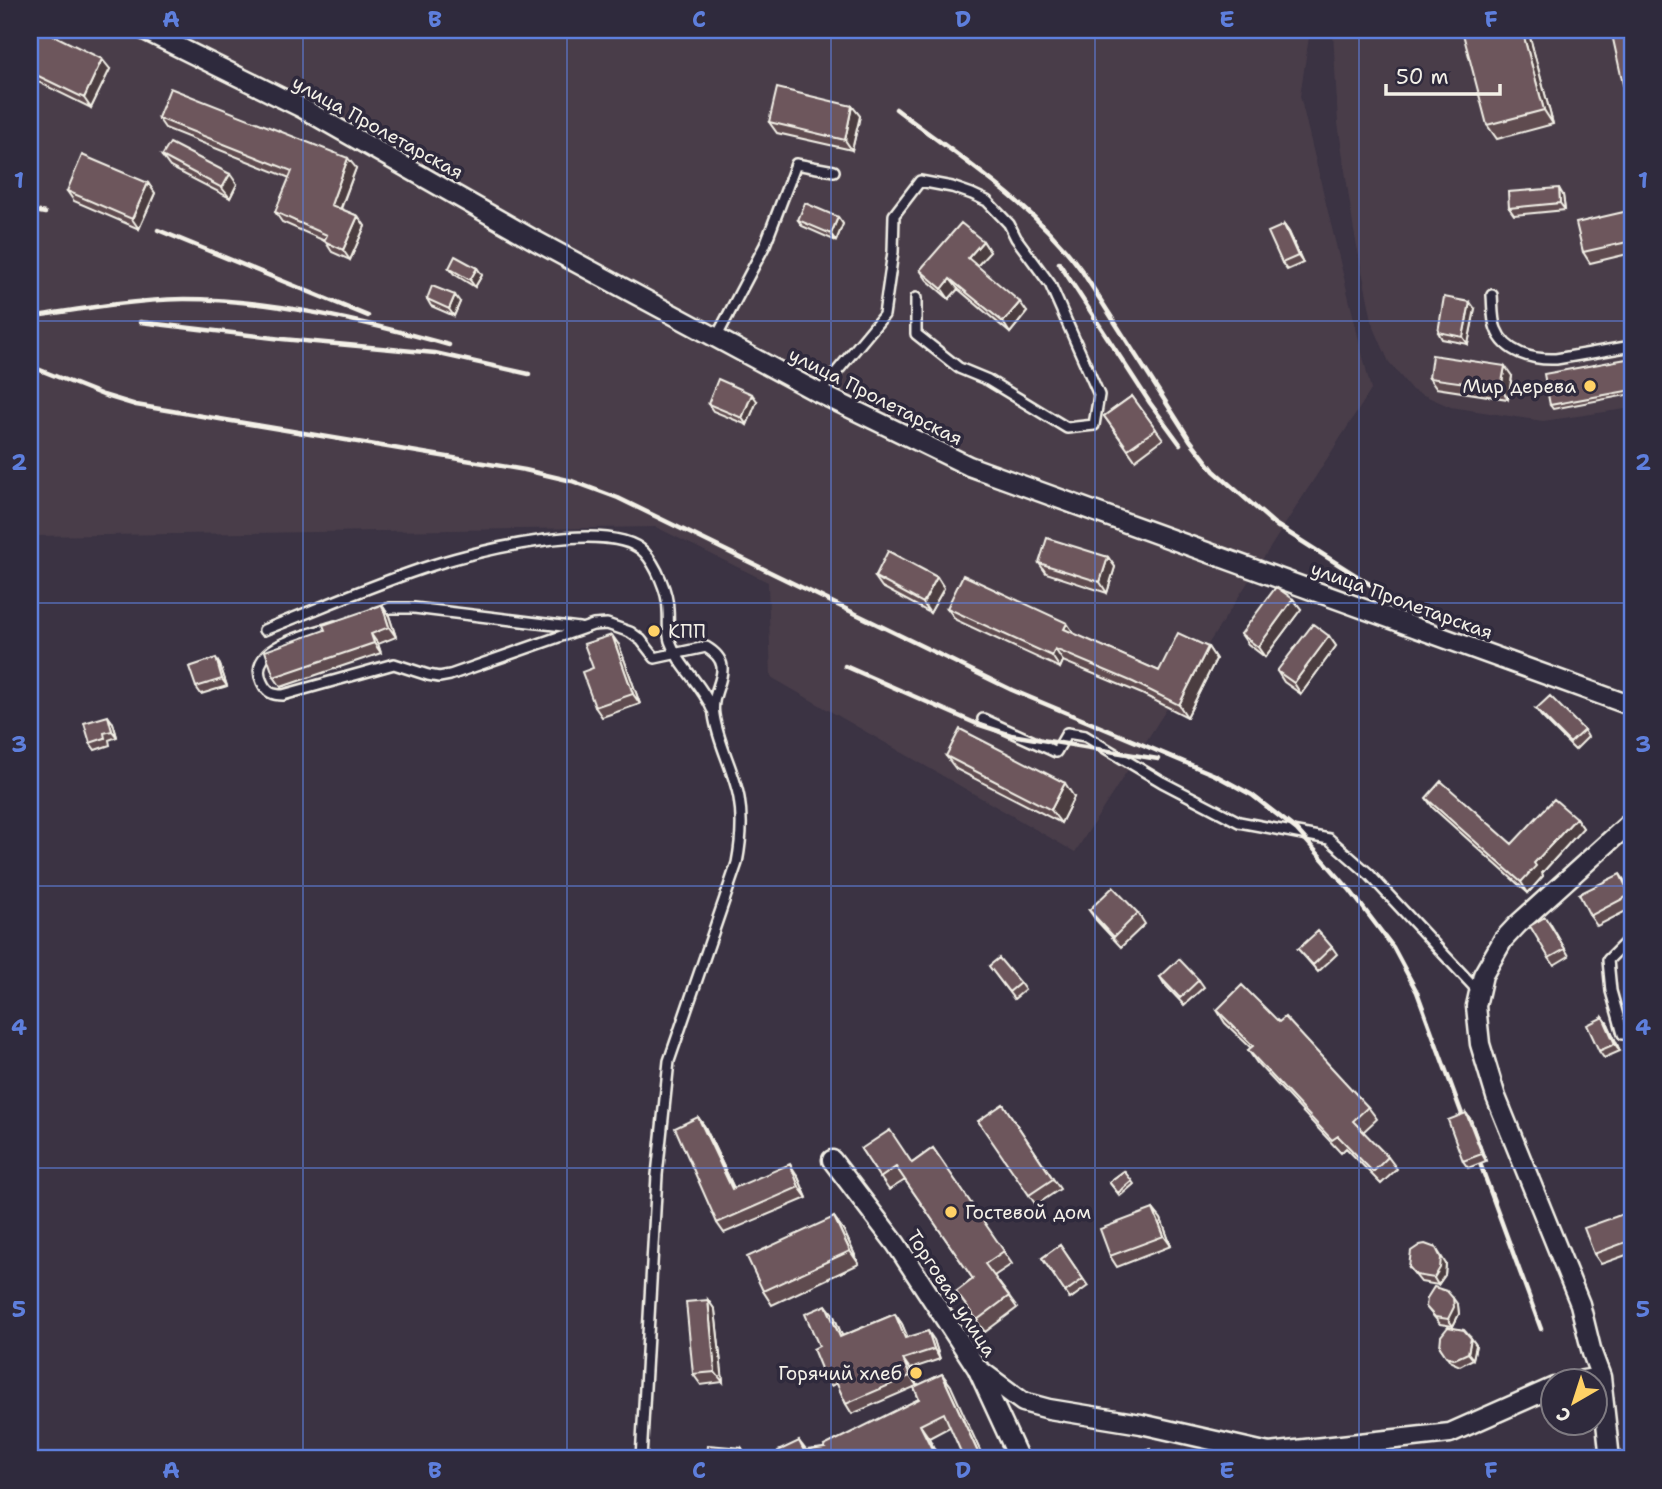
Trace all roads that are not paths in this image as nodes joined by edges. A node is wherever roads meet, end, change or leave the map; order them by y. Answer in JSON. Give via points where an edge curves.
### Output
{"nodes":[{"id":1,"x":144,"y":30,"type":"edge"},
{"id":2,"x":834,"y":171,"type":"dead end"},
{"id":3,"x":1492,"y":295,"type":"dead end"},
{"id":4,"x":916,"y":298,"type":"dead end"},
{"id":5,"x":716,"y":338,"type":"junction"},
{"id":6,"x":1632,"y":346,"type":"edge"},
{"id":7,"x":819,"y":393,"type":"junction"},
{"id":8,"x":366,"y":616,"type":"edge"},
{"id":9,"x":342,"y":624,"type":"edge"},
{"id":10,"x":579,"y":628,"type":"junction"},
{"id":11,"x":264,"y":630,"type":"dead end"},
{"id":12,"x":675,"y":652,"type":"junction"},
{"id":13,"x":1632,"y":706,"type":"edge"},
{"id":14,"x":713,"y":710,"type":"junction"},
{"id":15,"x":983,"y":719,"type":"dead end"},
{"id":16,"x":1632,"y":821,"type":"edge"},
{"id":17,"x":1632,"y":940,"type":"edge"},
{"id":18,"x":1478,"y":991,"type":"junction"},
{"id":19,"x":1623,"y":1034,"type":"dead end"},
{"id":20,"x":832,"y":1160,"type":"dead end"},
{"id":21,"x":1597,"y":1366,"type":"edge"},
{"id":22,"x":977,"y":1368,"type":"junction"},
{"id":23,"x":1540,"y":1393,"type":"edge"},
{"id":24,"x":1607,"y":1436,"type":"edge"},
{"id":25,"x":641,"y":1459,"type":"edge"},
{"id":26,"x":1019,"y":1459,"type":"edge"},
{"id":27,"x":1610,"y":1459,"type":"edge"}],
"edges":[{"from":1,"to":5,"type":"street","name":"улица Пролетарская","via":[[324,119]]},
{"from":2,"to":5,"type":"lane","via":[[796,164],[765,245]]},
{"from":3,"to":6,"type":"lane","via":[[1496,329],[1507,345],[1524,355],[1556,359]]},
{"from":4,"to":7,"type":"lane","via":[[916,334],[959,368],[988,380],[1067,428],[1094,425],[1099,395],[1050,284],[1009,224],[987,201],[920,181],[894,215],[884,315]]},
{"from":5,"to":7,"type":"street","name":"улица Пролетарская"},
{"from":7,"to":13,"type":"street","name":"улица Пролетарская","via":[[969,466]]},
{"from":8,"to":10,"type":"lane","via":[[403,607]]},
{"from":9,"to":10,"type":"lane","via":[[270,651],[260,669],[266,690],[284,695],[394,664],[439,677]]},
{"from":10,"to":12,"type":"lane","via":[[619,626],[641,640],[655,658]]},
{"from":11,"to":12,"type":"lane","via":[[451,559],[558,538],[597,537],[624,539],[644,553],[667,598],[667,628]]},
{"from":12,"to":14,"type":"lane"},
{"from":12,"to":14,"type":"lane","via":[[706,647],[718,656],[723,674]]},
{"from":14,"to":25,"type":"lane","via":[[739,798],[740,848],[668,1061]]},
{"from":15,"to":18,"type":"lane","via":[[1056,752],[1068,733],[1085,736],[1239,822],[1329,839],[1369,874]]},
{"from":16,"to":18,"type":"street","via":[[1503,940]]},
{"from":17,"to":19,"type":"lane","via":[[1608,960]]},
{"from":18,"to":21,"type":"street","via":[[1476,1024],[1485,1063],[1580,1304]]},
{"from":20,"to":22,"type":"street","name":"Торговая улица","via":[[896,1244]]},
{"from":22,"to":23,"type":"street","via":[[1023,1402],[1269,1453],[1450,1433]]},
{"from":22,"to":26,"type":"street","name":"Торговая улица"},
{"from":24,"to":27,"type":"street"}]}
